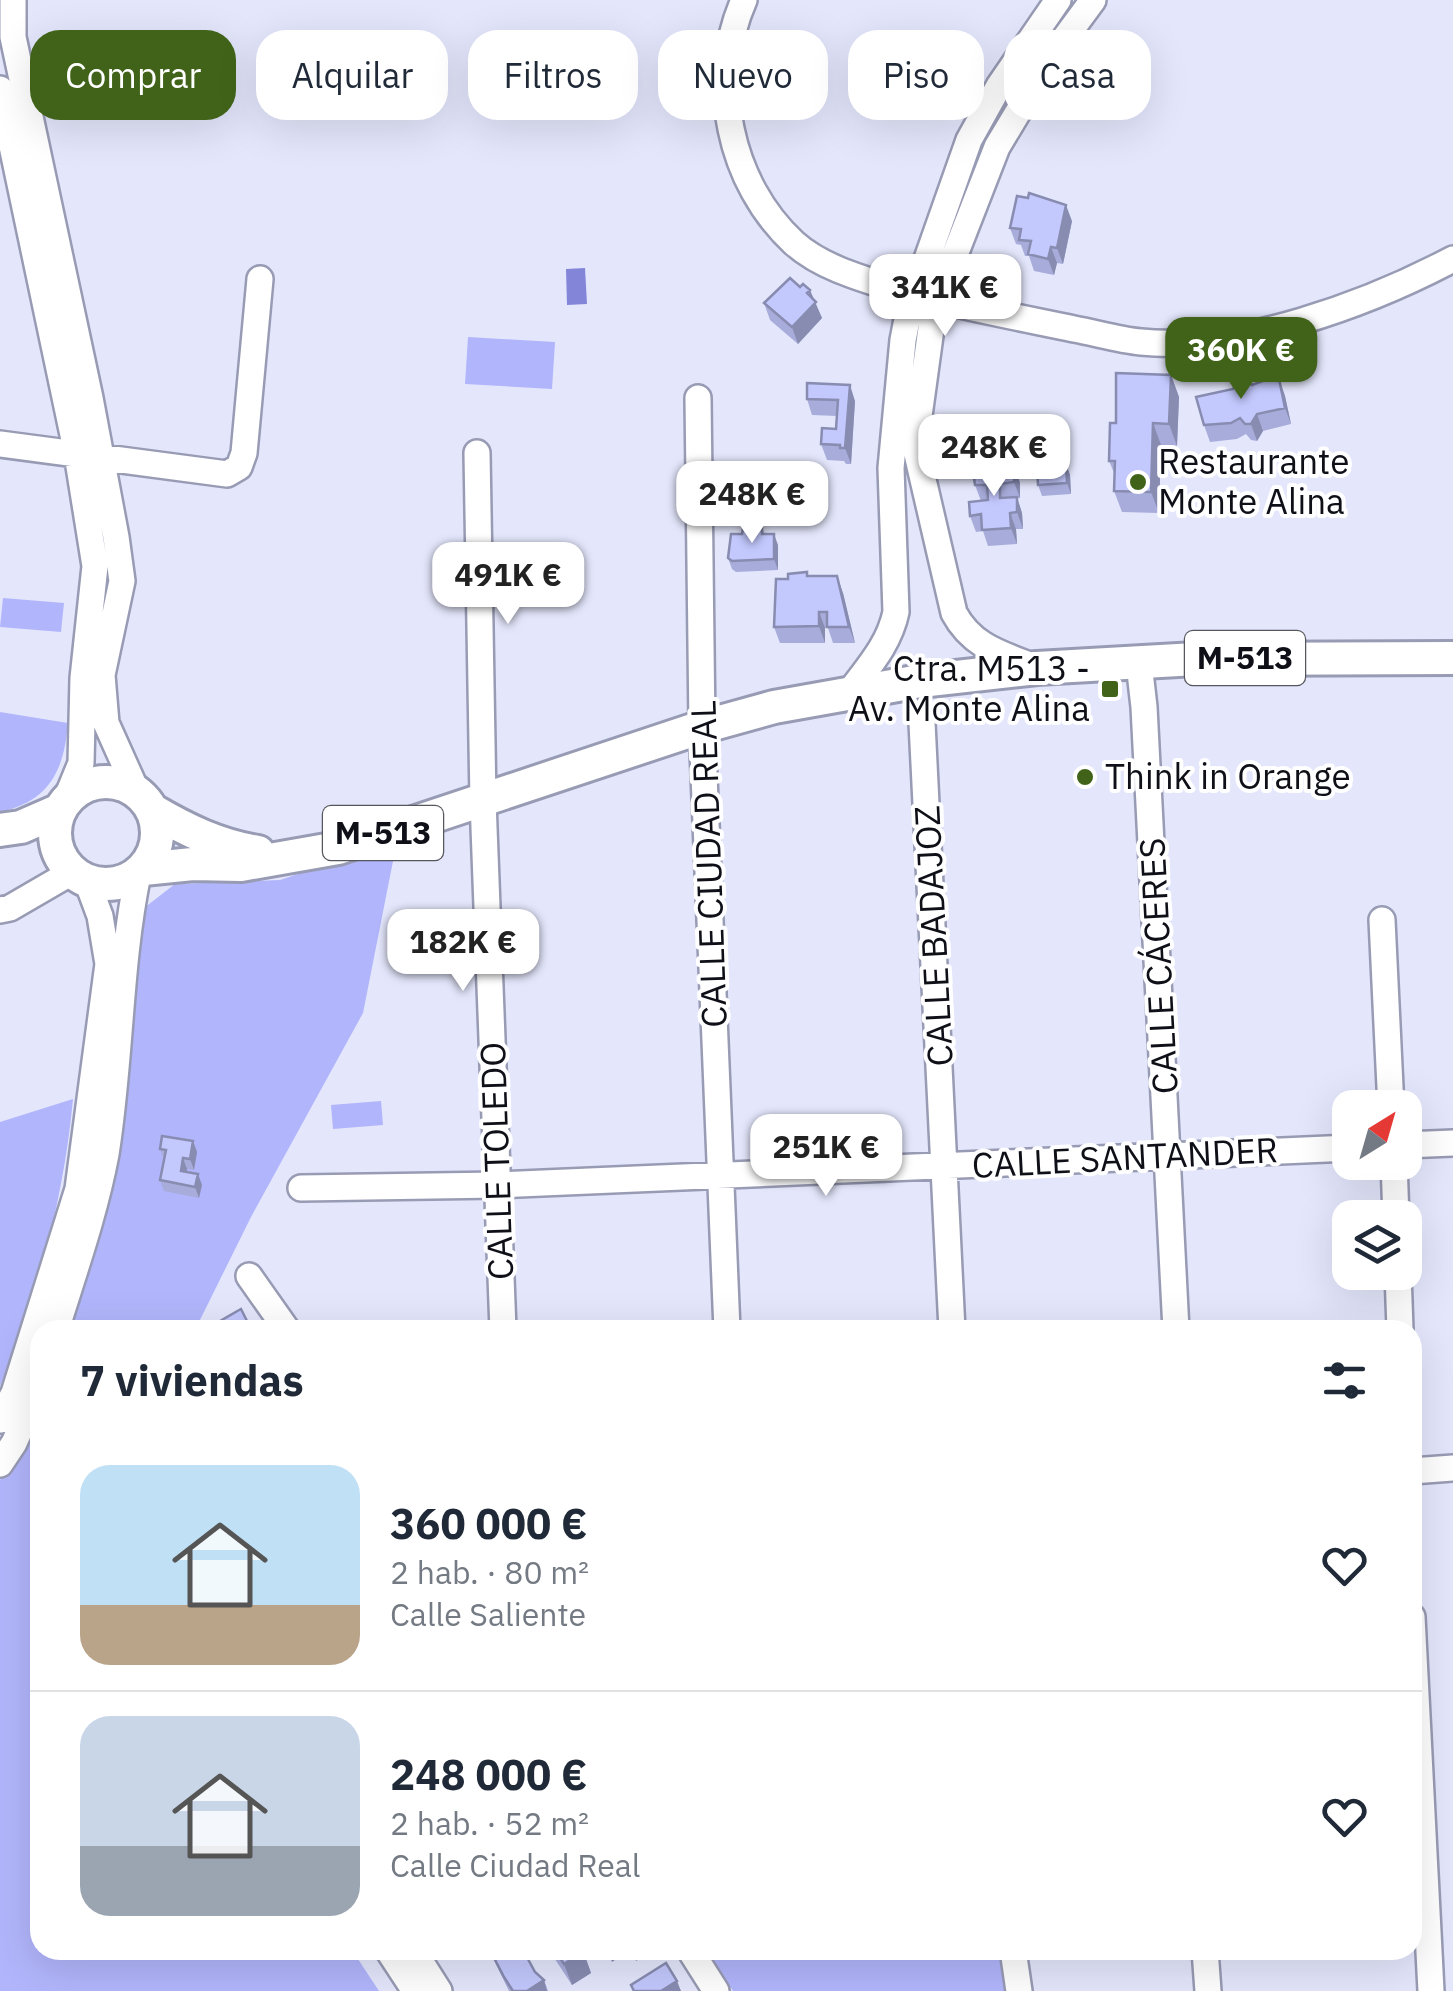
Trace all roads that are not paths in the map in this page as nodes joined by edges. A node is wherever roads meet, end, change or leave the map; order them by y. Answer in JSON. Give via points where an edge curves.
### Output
{"nodes":[{"id":1,"x":13,"y":0,"type":"edge"},
{"id":2,"x":744,"y":0,"type":"edge"},
{"id":3,"x":1058,"y":0,"type":"edge"},
{"id":4,"x":1092,"y":0,"type":"edge"},
{"id":5,"x":0,"y":89,"type":"edge"},
{"id":6,"x":1453,"y":259,"type":"edge"},
{"id":7,"x":260,"y":280,"type":"dead end"},
{"id":8,"x":927,"y":295,"type":"junction"},
{"id":9,"x":698,"y":398,"type":"dead end"},
{"id":10,"x":0,"y":444,"type":"edge"},
{"id":11,"x":477,"y":453,"type":"dead end"},
{"id":12,"x":90,"y":456,"type":"junction"},
{"id":13,"x":1453,"y":658,"type":"edge"},
{"id":14,"x":1139,"y":663,"type":"junction"},
{"id":15,"x":1037,"y":668,"type":"junction"},
{"id":16,"x":849,"y":693,"type":"junction"},
{"id":17,"x":922,"y":722,"type":"dead end"},
{"id":18,"x":702,"y":727,"type":"junction"},
{"id":19,"x":144,"y":801,"type":"junction"},
{"id":20,"x":483,"y":802,"type":"junction"},
{"id":21,"x":62,"y":806,"type":"junction"},
{"id":22,"x":0,"y":830,"type":"edge"},
{"id":23,"x":0,"y":840,"type":"edge"},
{"id":24,"x":281,"y":856,"type":"junction"},
{"id":25,"x":72,"y":867,"type":"junction"},
{"id":26,"x":140,"y":871,"type":"junction"},
{"id":27,"x":0,"y":910,"type":"edge"},
{"id":28,"x":1382,"y":920,"type":"dead end"},
{"id":29,"x":1390,"y":1090,"type":"edge"},
{"id":30,"x":1453,"y":1143,"type":"edge"},
{"id":31,"x":1422,"y":1144,"type":"edge"},
{"id":32,"x":1332,"y":1149,"type":"edge"},
{"id":33,"x":1170,"y":1156,"type":"junction"},
{"id":34,"x":946,"y":1167,"type":"junction"},
{"id":35,"x":721,"y":1176,"type":"junction"},
{"id":36,"x":498,"y":1185,"type":"junction"},
{"id":37,"x":301,"y":1188,"type":"dead end"},
{"id":38,"x":250,"y":1276,"type":"dead end"},
{"id":39,"x":1399,"y":1290,"type":"edge"},
{"id":40,"x":37,"y":1320,"type":"edge"},
{"id":41,"x":59,"y":1320,"type":"edge"},
{"id":42,"x":280,"y":1320,"type":"edge"},
{"id":43,"x":503,"y":1320,"type":"edge"},
{"id":44,"x":727,"y":1320,"type":"edge"},
{"id":45,"x":952,"y":1320,"type":"edge"},
{"id":46,"x":1176,"y":1320,"type":"edge"},
{"id":47,"x":1400,"y":1320,"type":"edge"},
{"id":48,"x":30,"y":1342,"type":"edge"},
{"id":49,"x":30,"y":1407,"type":"edge"},
{"id":50,"x":0,"y":1420,"type":"edge"},
{"id":51,"x":0,"y":1464,"type":"edge"},
{"id":52,"x":1453,"y":1468,"type":"edge"},
{"id":53,"x":1422,"y":1470,"type":"edge"},
{"id":54,"x":1422,"y":1814,"type":"edge"},
{"id":55,"x":395,"y":1960,"type":"edge"},
{"id":56,"x":419,"y":1960,"type":"edge"},
{"id":57,"x":696,"y":1960,"type":"edge"},
{"id":58,"x":1014,"y":1960,"type":"edge"},
{"id":59,"x":1206,"y":1960,"type":"edge"},
{"id":60,"x":415,"y":1991,"type":"edge"},
{"id":61,"x":439,"y":1991,"type":"edge"},
{"id":62,"x":716,"y":1991,"type":"edge"},
{"id":63,"x":1019,"y":1991,"type":"edge"},
{"id":64,"x":1208,"y":1991,"type":"edge"},
{"id":65,"x":1431,"y":1991,"type":"edge"}],
"edges":[{"from":1,"to":12,"type":"street","via":[[12,37]]},
{"from":2,"to":8,"type":"street","via":[[734,22],[727,97],[744,176],[762,206],[796,245],[832,266]]},
{"from":3,"to":8,"type":"street","via":[[969,140]]},
{"from":4,"to":8,"type":"street","via":[[998,147]]},
{"from":5,"to":12,"type":"street"},
{"from":6,"to":8,"type":"street","via":[[1331,312],[1182,344],[1140,342]]},
{"from":7,"to":12,"type":"street","via":[[239,467],[227,474]]},
{"from":8,"to":15,"type":"street","via":[[915,445],[954,612],[987,649]]},
{"from":8,"to":16,"type":"street","via":[[903,340],[891,468],[896,612],[881,651]]},
{"from":9,"to":18,"type":"street","name":"CALLE CIUDAD REAL"},
{"from":10,"to":12,"type":"street"},
{"from":11,"to":20,"type":"street","name":"CALLE TOLEDO"},
{"from":12,"to":19,"type":"street","via":[[122,581],[102,675],[106,723]]},
{"from":12,"to":21,"type":"street","via":[[95,566],[81,762]]},
{"from":13,"to":14,"type":"main road","number":"M-513"},
{"from":14,"to":15,"type":"main road","number":"M-513"},
{"from":14,"to":33,"type":"street","name":"CALLE CÁCERES"},
{"from":15,"to":16,"type":"main road","number":"M-513"},
{"from":16,"to":18,"type":"main road","number":"M-513"},
{"from":17,"to":34,"type":"street","name":"CALLE BADAJOZ"},
{"from":18,"to":20,"type":"main road","number":"M-513"},
{"from":18,"to":35,"type":"street","name":"CALLE CIUDAD REAL"},
{"from":19,"to":21,"type":"main road","number":"M-513","via":[[119,783],[99,782],[80,788]]},
{"from":19,"to":24,"type":"main road","number":"M-513","via":[[178,826],[227,847]]},
{"from":19,"to":26,"type":"main road","via":[[158,830]]},
{"from":20,"to":24,"type":"main road","number":"M-513","via":[[338,848]]},
{"from":20,"to":36,"type":"street","name":"CALLE TOLEDO"},
{"from":21,"to":22,"type":"main road","number":"M-513"},
{"from":21,"to":25,"type":"main road","via":[[54,829]]},
{"from":23,"to":25,"type":"main road","number":"M-513"},
{"from":24,"to":26,"type":"main road","number":"M-513"},
{"from":25,"to":26,"type":"main road","number":"M-513","via":[[113,884]]},
{"from":25,"to":27,"type":"street"},
{"from":25,"to":40,"type":"street","via":[[100,916],[108,964],[78,1189]]},
{"from":26,"to":41,"type":"street","via":[[127,926],[106,1155]]},
{"from":28,"to":29,"type":"street"},
{"from":30,"to":31,"type":"street"},
{"from":32,"to":33,"type":"street","name":"CALLE SANTANDER"},
{"from":33,"to":34,"type":"street","name":"CALLE SANTANDER"},
{"from":33,"to":46,"type":"street","name":"CALLE CÁCERES"},
{"from":34,"to":35,"type":"street","name":"CALLE SANTANDER"},
{"from":34,"to":45,"type":"street","name":"CALLE BADAJOZ"},
{"from":35,"to":36,"type":"street","name":"CALLE SANTANDER"},
{"from":35,"to":44,"type":"street","name":"CALLE CIUDAD REAL"},
{"from":36,"to":37,"type":"street","name":"CALLE SANTANDER"},
{"from":36,"to":43,"type":"street","name":"CALLE TOLEDO"},
{"from":38,"to":42,"type":"street"},
{"from":39,"to":47,"type":"street"},
{"from":48,"to":50,"type":"street"},
{"from":49,"to":51,"type":"street"},
{"from":52,"to":53,"type":"street"},
{"from":54,"to":65,"type":"street"},
{"from":55,"to":60,"type":"street"},
{"from":56,"to":61,"type":"street"},
{"from":57,"to":62,"type":"street"},
{"from":58,"to":63,"type":"street"},
{"from":59,"to":64,"type":"street"}]}
